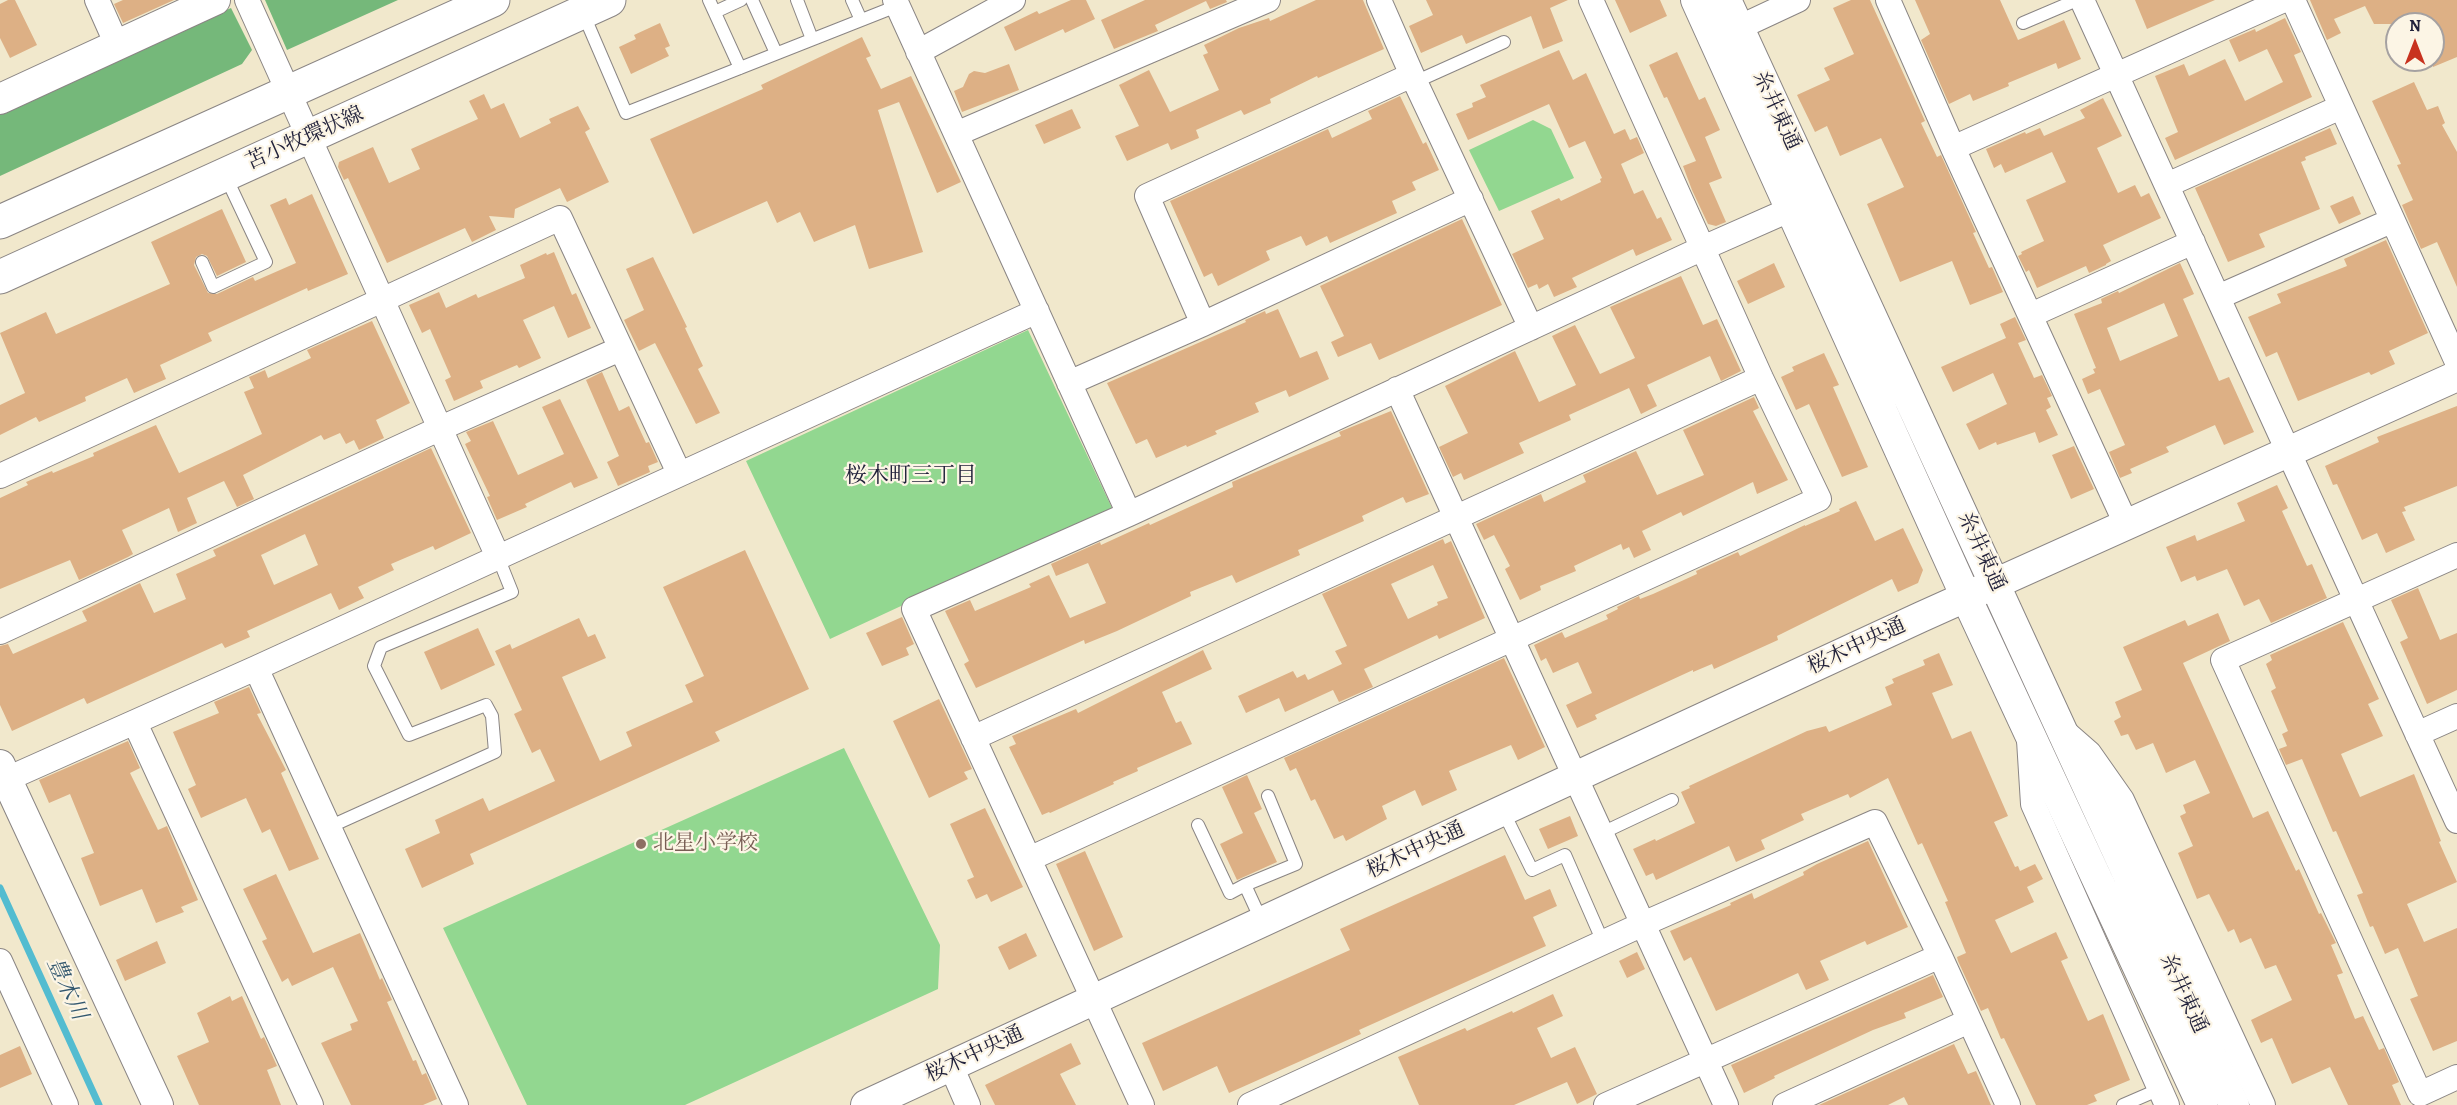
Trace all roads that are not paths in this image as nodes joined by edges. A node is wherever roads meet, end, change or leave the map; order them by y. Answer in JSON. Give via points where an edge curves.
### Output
{"nodes":[{"id":1,"x":97,"y":0,"type":"edge"},
{"id":2,"x":215,"y":0,"type":"edge"},
{"id":3,"x":247,"y":0,"type":"edge"},
{"id":4,"x":493,"y":0,"type":"edge"},
{"id":5,"x":709,"y":0,"type":"edge"},
{"id":6,"x":741,"y":0,"type":"edge"},
{"id":7,"x":752,"y":0,"type":"edge"},
{"id":8,"x":797,"y":0,"type":"edge"},
{"id":9,"x":852,"y":0,"type":"edge"},
{"id":10,"x":1013,"y":0,"type":"edge"},
{"id":11,"x":1268,"y":0,"type":"edge"},
{"id":12,"x":1379,"y":0,"type":"edge"},
{"id":13,"x":1591,"y":0,"type":"edge"},
{"id":14,"x":1696,"y":0,"type":"edge"},
{"id":15,"x":1726,"y":0,"type":"edge"},
{"id":16,"x":1798,"y":0,"type":"edge"},
{"id":17,"x":1888,"y":0,"type":"edge"},
{"id":18,"x":2077,"y":0,"type":"edge"},
{"id":19,"x":2082,"y":0,"type":"edge"},
{"id":20,"x":2284,"y":0,"type":"edge"},
{"id":21,"x":2293,"y":0,"type":"edge"},
{"id":22,"x":896,"y":3,"type":"edge"},
{"id":23,"x":596,"y":6,"type":"edge"},
{"id":24,"x":715,"y":12,"type":"junction"},
{"id":25,"x":861,"y":20,"type":"junction"},
{"id":26,"x":2023,"y":23,"type":"dead end"},
{"id":27,"x":1726,"y":34,"type":"junction"},
{"id":28,"x":812,"y":39,"type":"junction"},
{"id":29,"x":1504,"y":42,"type":"dead end"},
{"id":30,"x":117,"y":45,"type":"junction"},
{"id":31,"x":918,"y":52,"type":"junction"},
{"id":32,"x":776,"y":53,"type":"junction"},
{"id":33,"x":740,"y":68,"type":"junction"},
{"id":34,"x":2116,"y":75,"type":"junction"},
{"id":35,"x":1413,"y":78,"type":"junction"},
{"id":36,"x":289,"y":93,"type":"junction"},
{"id":37,"x":0,"y":99,"type":"edge"},
{"id":38,"x":2341,"y":107,"type":"junction"},
{"id":39,"x":956,"y":134,"type":"junction"},
{"id":40,"x":309,"y":138,"type":"junction"},
{"id":41,"x":1953,"y":148,"type":"junction"},
{"id":42,"x":225,"y":175,"type":"junction"},
{"id":43,"x":2167,"y":185,"type":"junction"},
{"id":44,"x":1471,"y":199,"type":"junction"},
{"id":45,"x":1803,"y":204,"type":"junction"},
{"id":46,"x":2391,"y":221,"type":"junction"},
{"id":47,"x":0,"y":222,"type":"edge"},
{"id":48,"x":2193,"y":242,"type":"junction"},
{"id":49,"x":1703,"y":248,"type":"junction"},
{"id":50,"x":202,"y":262,"type":"dead end"},
{"id":51,"x":0,"y":277,"type":"edge"},
{"id":52,"x":2218,"y":297,"type":"junction"},
{"id":53,"x":382,"y":302,"type":"junction"},
{"id":54,"x":1037,"y":311,"type":"junction"},
{"id":55,"x":2031,"y":315,"type":"junction"},
{"id":56,"x":1203,"y":324,"type":"junction"},
{"id":57,"x":1531,"y":328,"type":"junction"},
{"id":58,"x":620,"y":349,"type":"junction"},
{"id":59,"x":2457,"y":362,"type":"edge"},
{"id":60,"x":2457,"y":376,"type":"edge"},
{"id":61,"x":1761,"y":378,"type":"junction"},
{"id":62,"x":1069,"y":382,"type":"junction"},
{"id":63,"x":1397,"y":389,"type":"junction"},
{"id":64,"x":441,"y":428,"type":"junction"},
{"id":65,"x":2289,"y":453,"type":"junction"},
{"id":66,"x":679,"y":473,"type":"junction"},
{"id":67,"x":0,"y":476,"type":"edge"},
{"id":68,"x":1129,"y":514,"type":"junction"},
{"id":69,"x":1456,"y":519,"type":"junction"},
{"id":70,"x":2127,"y":526,"type":"junction"},
{"id":71,"x":2457,"y":555,"type":"edge"},
{"id":72,"x":498,"y":557,"type":"junction"},
{"id":73,"x":1995,"y":584,"type":"junction"},
{"id":74,"x":1966,"y":597,"type":"junction"},
{"id":75,"x":2357,"y":602,"type":"junction"},
{"id":76,"x":0,"y":632,"type":"edge"},
{"id":77,"x":1513,"y":639,"type":"junction"},
{"id":78,"x":256,"y":668,"type":"junction"},
{"id":79,"x":2457,"y":716,"type":"edge"},
{"id":80,"x":135,"y":723,"type":"junction"},
{"id":81,"x":2061,"y":729,"type":"junction"},
{"id":82,"x":2029,"y":734,"type":"junction"},
{"id":83,"x":2417,"y":734,"type":"junction"},
{"id":84,"x":973,"y":738,"type":"junction"},
{"id":85,"x":3,"y":772,"type":"edge"},
{"id":86,"x":1575,"y":776,"type":"junction"},
{"id":87,"x":1268,"y":796,"type":"dead end"},
{"id":88,"x":1672,"y":800,"type":"dead end"},
{"id":89,"x":1502,"y":810,"type":"junction"},
{"id":90,"x":2456,"y":815,"type":"edge"},
{"id":91,"x":1198,"y":825,"type":"dead end"},
{"id":92,"x":329,"y":827,"type":"junction"},
{"id":93,"x":1602,"y":833,"type":"junction"},
{"id":94,"x":1029,"y":859,"type":"junction"},
{"id":95,"x":1245,"y":885,"type":"junction"},
{"id":96,"x":1262,"y":922,"type":"junction"},
{"id":97,"x":1643,"y":924,"type":"junction"},
{"id":98,"x":1603,"y":942,"type":"junction"},
{"id":99,"x":1940,"y":956,"type":"junction"},
{"id":100,"x":0,"y":961,"type":"edge"},
{"id":101,"x":1093,"y":1000,"type":"junction"},
{"id":102,"x":1969,"y":1021,"type":"junction"},
{"id":103,"x":1706,"y":1060,"type":"junction"},
{"id":104,"x":951,"y":1066,"type":"junction"},
{"id":105,"x":2457,"y":1077,"type":"edge"},
{"id":106,"x":2164,"y":1097,"type":"edge"},
{"id":107,"x":66,"y":1105,"type":"edge"},
{"id":108,"x":159,"y":1105,"type":"edge"},
{"id":109,"x":311,"y":1105,"type":"edge"},
{"id":110,"x":456,"y":1105,"type":"edge"},
{"id":111,"x":866,"y":1105,"type":"edge"},
{"id":112,"x":968,"y":1105,"type":"edge"},
{"id":113,"x":1142,"y":1105,"type":"edge"},
{"id":114,"x":1250,"y":1105,"type":"edge"},
{"id":115,"x":1606,"y":1105,"type":"edge"},
{"id":116,"x":1726,"y":1105,"type":"edge"},
{"id":117,"x":1785,"y":1105,"type":"edge"},
{"id":118,"x":2008,"y":1105,"type":"edge"},
{"id":119,"x":2123,"y":1105,"type":"edge"},
{"id":120,"x":2202,"y":1105,"type":"edge"},
{"id":121,"x":2234,"y":1105,"type":"edge"},
{"id":122,"x":2263,"y":1105,"type":"edge"}],
"edges":[{"from":1,"to":30,"type":"street"},
{"from":2,"to":30,"type":"street"},
{"from":3,"to":36,"type":"street"},
{"from":4,"to":36,"type":"main road"},
{"from":5,"to":24,"type":"lane"},
{"from":6,"to":24,"type":"lane"},
{"from":7,"to":32,"type":"lane"},
{"from":8,"to":28,"type":"lane"},
{"from":9,"to":25,"type":"lane"},
{"from":10,"to":31,"type":"street"},
{"from":11,"to":39,"type":"street"},
{"from":12,"to":35,"type":"street"},
{"from":13,"to":49,"type":"street"},
{"from":14,"to":27,"type":"street","name":"糸井東通"},
{"from":15,"to":27,"type":"street","name":"糸井東通"},
{"from":16,"to":27,"type":"street"},
{"from":17,"to":41,"type":"street"},
{"from":18,"to":26,"type":"lane"},
{"from":19,"to":34,"type":"street"},
{"from":20,"to":34,"type":"street"},
{"from":21,"to":38,"type":"street"},
{"from":22,"to":25,"type":"lane"},
{"from":22,"to":31,"type":"street"},
{"from":23,"to":33,"type":"lane","via":[[626,113]]},
{"from":23,"to":40,"type":"main road","name":"苫小牧環状線"},
{"from":24,"to":33,"type":"lane"},
{"from":25,"to":28,"type":"lane"},
{"from":27,"to":45,"type":"street","name":"糸井東通"},
{"from":28,"to":32,"type":"lane"},
{"from":29,"to":35,"type":"lane"},
{"from":30,"to":37,"type":"street"},
{"from":31,"to":39,"type":"street"},
{"from":32,"to":33,"type":"lane"},
{"from":34,"to":41,"type":"street"},
{"from":34,"to":43,"type":"street"},
{"from":35,"to":44,"type":"street"},
{"from":35,"to":56,"type":"street","via":[[1147,196]]},
{"from":36,"to":40,"type":"street"},
{"from":36,"to":47,"type":"main road"},
{"from":38,"to":43,"type":"street"},
{"from":38,"to":46,"type":"street"},
{"from":39,"to":54,"type":"street"},
{"from":40,"to":42,"type":"main road","name":"苫小牧環状線"},
{"from":40,"to":53,"type":"street"},
{"from":41,"to":55,"type":"street"},
{"from":42,"to":50,"type":"lane","via":[[266,262],[213,287]]},
{"from":42,"to":51,"type":"main road","name":"苫小牧環状線"},
{"from":43,"to":48,"type":"street"},
{"from":44,"to":56,"type":"street"},
{"from":44,"to":57,"type":"street"},
{"from":45,"to":49,"type":"street"},
{"from":45,"to":73,"type":"street","name":"糸井東通"},
{"from":45,"to":74,"type":"street","name":"糸井東通"},
{"from":46,"to":52,"type":"street"},
{"from":46,"to":59,"type":"street"},
{"from":48,"to":52,"type":"street"},
{"from":48,"to":55,"type":"street"},
{"from":49,"to":57,"type":"street"},
{"from":49,"to":61,"type":"street"},
{"from":52,"to":65,"type":"street"},
{"from":53,"to":58,"type":"street","via":[[560,218]]},
{"from":53,"to":64,"type":"street"},
{"from":53,"to":67,"type":"street"},
{"from":54,"to":62,"type":"street"},
{"from":54,"to":66,"type":"street"},
{"from":55,"to":70,"type":"street"},
{"from":56,"to":62,"type":"street"},
{"from":57,"to":63,"type":"street"},
{"from":58,"to":64,"type":"street"},
{"from":58,"to":66,"type":"street"},
{"from":60,"to":65,"type":"street","name":"桜木中央通"},
{"from":61,"to":69,"type":"street"},
{"from":61,"to":77,"type":"street","via":[[1819,499]]},
{"from":62,"to":68,"type":"street"},
{"from":63,"to":68,"type":"street"},
{"from":63,"to":69,"type":"street"},
{"from":64,"to":72,"type":"street"},
{"from":64,"to":76,"type":"street"},
{"from":65,"to":70,"type":"street","name":"桜木中央通"},
{"from":65,"to":75,"type":"street"},
{"from":66,"to":72,"type":"street"},
{"from":68,"to":84,"type":"street","via":[[914,609]]},
{"from":69,"to":77,"type":"street"},
{"from":69,"to":84,"type":"street"},
{"from":70,"to":73,"type":"street","name":"桜木中央通"},
{"from":71,"to":75,"type":"street"},
{"from":72,"to":78,"type":"street"},
{"from":72,"to":92,"type":"lane","via":[[512,592],[381,647],[375,666],[409,735],[486,705],[492,716],[495,752]]},
{"from":73,"to":74,"type":"street","name":"桜木中央通"},
{"from":73,"to":81,"type":"street","name":"糸井東通"},
{"from":74,"to":82,"type":"street","name":"糸井東通"},
{"from":74,"to":86,"type":"street","name":"桜木中央通"},
{"from":75,"to":83,"type":"street"},
{"from":75,"to":105,"type":"street","via":[[2223,660],[2420,1094]]},
{"from":77,"to":86,"type":"street"},
{"from":77,"to":94,"type":"street"},
{"from":78,"to":80,"type":"street"},
{"from":78,"to":92,"type":"street"},
{"from":79,"to":83,"type":"street"},
{"from":80,"to":85,"type":"street"},
{"from":80,"to":109,"type":"street"},
{"from":81,"to":121,"type":"street","name":"糸井東通"},
{"from":81,"to":122,"type":"street","via":[[2089,753],[2122,800]]},
{"from":82,"to":106,"type":"street","via":[[2032,804]]},
{"from":82,"to":120,"type":"street","name":"糸井東通"},
{"from":83,"to":90,"type":"street"},
{"from":84,"to":94,"type":"street"},
{"from":85,"to":108,"type":"street"},
{"from":86,"to":89,"type":"street","name":"桜木中央通"},
{"from":86,"to":93,"type":"street"},
{"from":87,"to":95,"type":"lane","via":[[1296,864]]},
{"from":88,"to":93,"type":"lane"},
{"from":89,"to":96,"type":"street","name":"桜木中央通"},
{"from":89,"to":98,"type":"lane","via":[[1532,870],[1565,855]]},
{"from":91,"to":95,"type":"lane","via":[[1230,893]]},
{"from":92,"to":110,"type":"street"},
{"from":93,"to":97,"type":"street"},
{"from":94,"to":101,"type":"street"},
{"from":95,"to":96,"type":"lane"},
{"from":96,"to":101,"type":"street","name":"桜木中央通"},
{"from":97,"to":98,"type":"street"},
{"from":97,"to":99,"type":"street","via":[[1875,822]]},
{"from":97,"to":103,"type":"street"},
{"from":98,"to":114,"type":"street"},
{"from":99,"to":102,"type":"street"},
{"from":99,"to":103,"type":"street"},
{"from":100,"to":107,"type":"street"},
{"from":101,"to":104,"type":"street","name":"桜木中央通"},
{"from":101,"to":113,"type":"street"},
{"from":102,"to":117,"type":"street"},
{"from":102,"to":118,"type":"street"},
{"from":103,"to":115,"type":"street"},
{"from":103,"to":116,"type":"street"},
{"from":104,"to":111,"type":"street","name":"桜木中央通"},
{"from":104,"to":112,"type":"street"},
{"from":106,"to":119,"type":"lane"}]}
